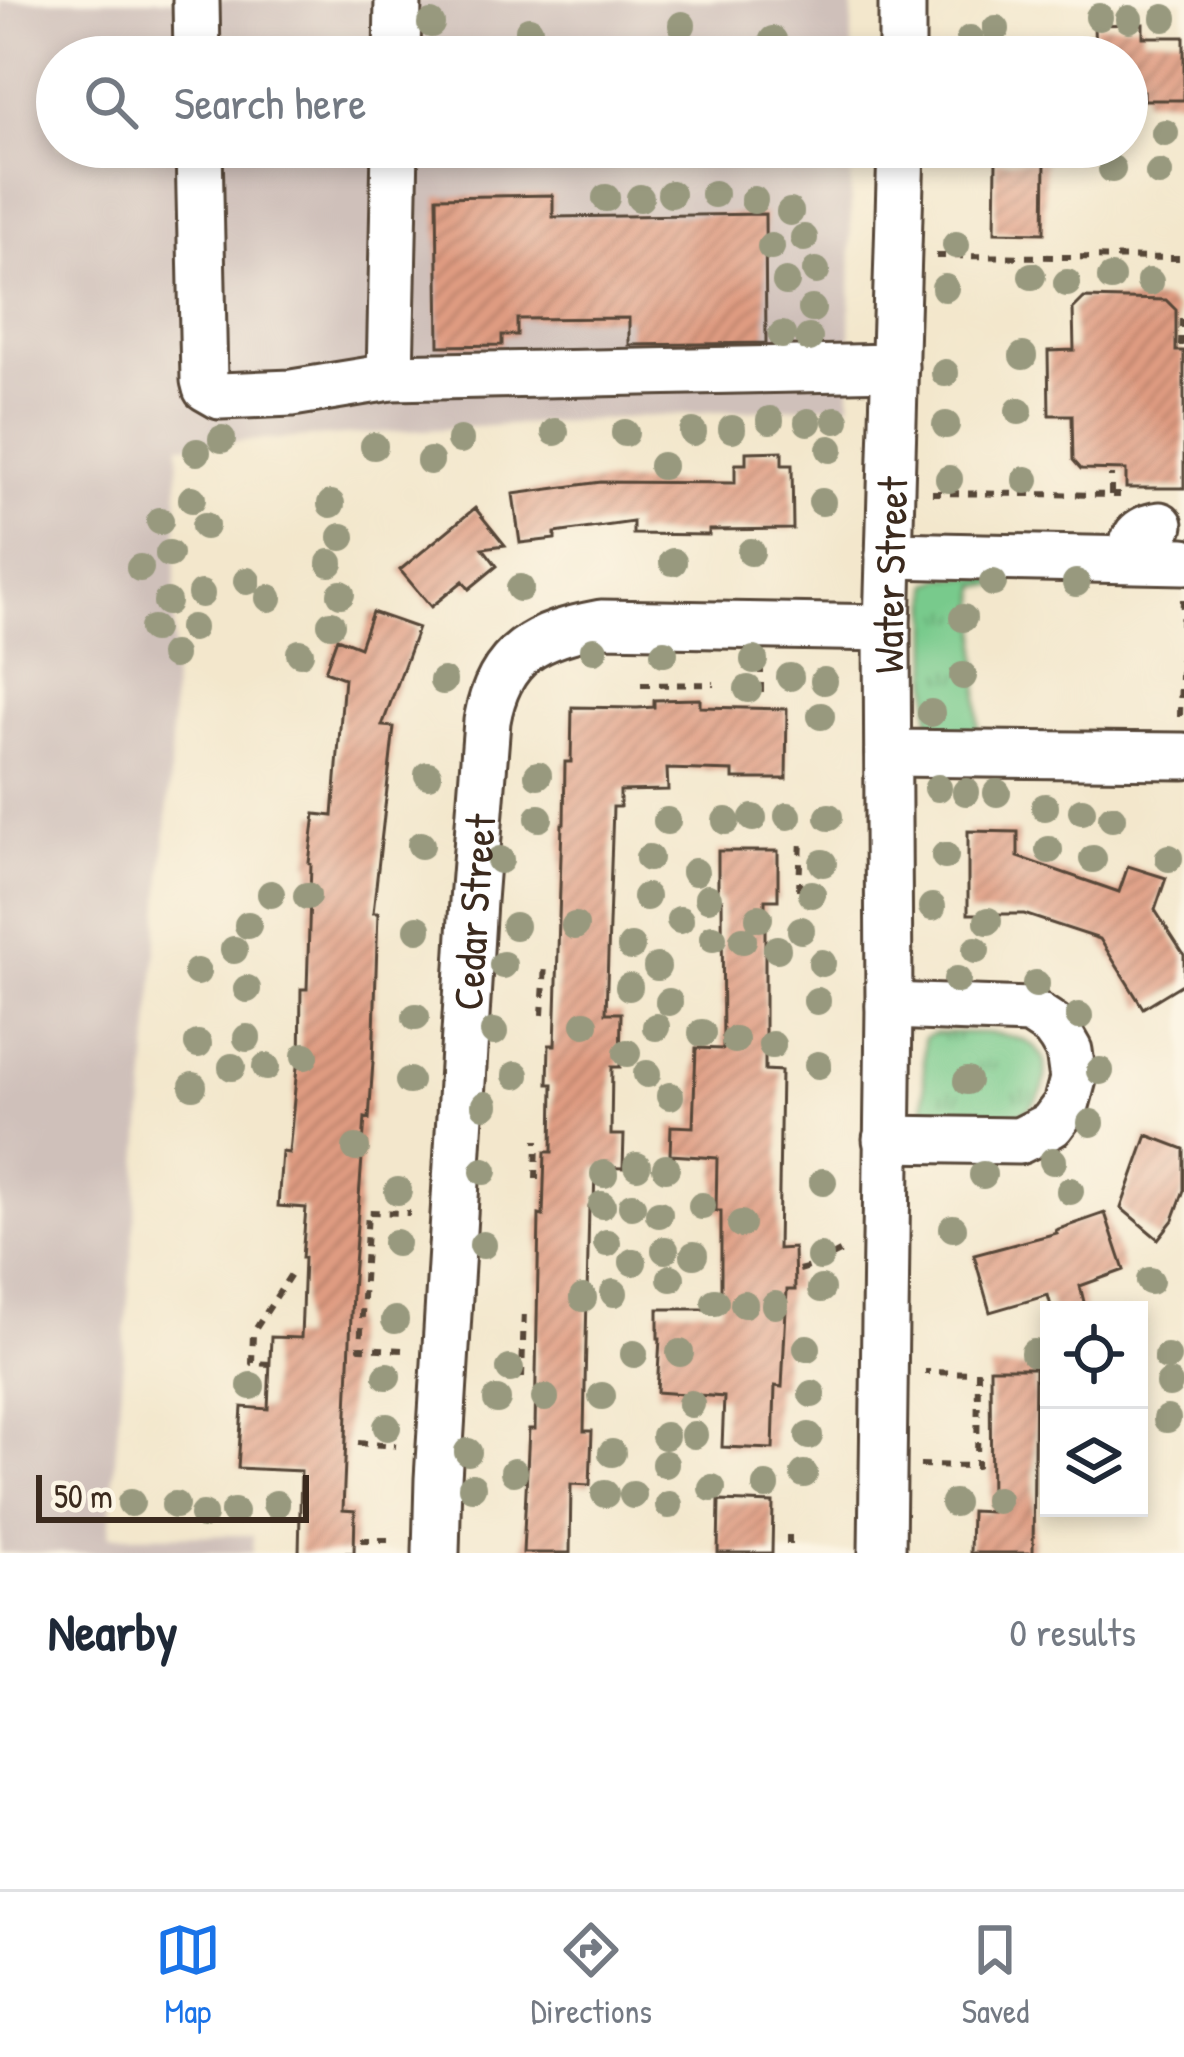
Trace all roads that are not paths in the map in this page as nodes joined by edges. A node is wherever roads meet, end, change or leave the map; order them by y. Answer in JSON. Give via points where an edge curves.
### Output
{"nodes":[{"id":1,"x":196,"y":0,"type":"edge"},
{"id":2,"x":398,"y":0,"type":"edge"},
{"id":3,"x":902,"y":0,"type":"edge"},
{"id":4,"x":197,"y":36,"type":"edge"},
{"id":5,"x":397,"y":36,"type":"edge"},
{"id":6,"x":902,"y":36,"type":"edge"},
{"id":7,"x":200,"y":168,"type":"edge"},
{"id":8,"x":395,"y":168,"type":"edge"},
{"id":9,"x":901,"y":168,"type":"edge"},
{"id":10,"x":895,"y":367,"type":"junction"},
{"id":11,"x":390,"y":377,"type":"junction"},
{"id":12,"x":1158,"y":527,"type":"edge"},
{"id":13,"x":889,"y":555,"type":"junction"},
{"id":14,"x":887,"y":628,"type":"junction"},
{"id":15,"x":888,"y":753,"type":"junction"},
{"id":16,"x":1182,"y":756,"type":"edge"},
{"id":17,"x":889,"y":1006,"type":"junction"},
{"id":18,"x":886,"y":1139,"type":"junction"},
{"id":19,"x":415,"y":1547,"type":"edge"},
{"id":20,"x":882,"y":1553,"type":"edge"}],
"edges":[{"from":1,"to":4,"type":"street"},
{"from":2,"to":5,"type":"street"},
{"from":3,"to":6,"type":"street"},
{"from":7,"to":11,"type":"street","via":[[206,388],[220,396],[292,394]]},
{"from":8,"to":11,"type":"street"},
{"from":9,"to":10,"type":"street","name":"Water Street"},
{"from":10,"to":11,"type":"street"},
{"from":10,"to":13,"type":"street","name":"Water Street"},
{"from":12,"to":13,"type":"street","via":[[1129,559]]},
{"from":13,"to":14,"type":"street","name":"Water Street"},
{"from":14,"to":15,"type":"street","name":"Water Street"},
{"from":14,"to":19,"type":"street","name":"Cedar Street","via":[[601,622],[540,640],[499,680],[488,721],[474,887],[438,1479]]},
{"from":15,"to":16,"type":"street"},
{"from":15,"to":17,"type":"street","name":"Water Street"},
{"from":17,"to":18,"type":"street","name":"Water Street"},
{"from":17,"to":18,"type":"street","via":[[1030,1011],[1061,1037],[1073,1079],[1051,1124],[1019,1141]]},
{"from":18,"to":20,"type":"street","name":"Water Street"}]}
